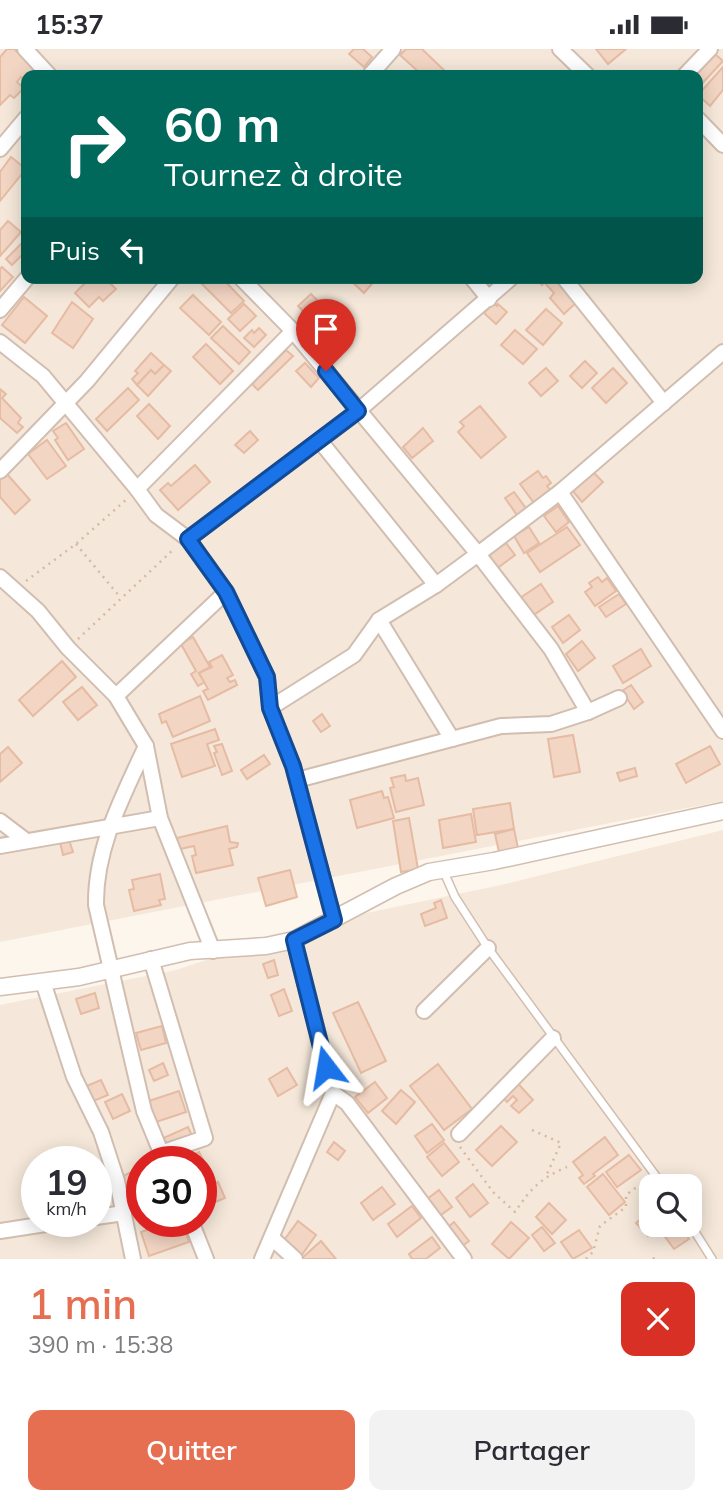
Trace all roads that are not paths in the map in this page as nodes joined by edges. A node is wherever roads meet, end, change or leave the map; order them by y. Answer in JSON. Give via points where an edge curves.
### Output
{"nodes":[{"id":1,"x":25,"y":49,"type":"edge"},
{"id":2,"x":393,"y":49,"type":"edge"},
{"id":3,"x":560,"y":49,"type":"edge"},
{"id":4,"x":710,"y":49,"type":"edge"},
{"id":5,"x":44,"y":70,"type":"edge"},
{"id":6,"x":374,"y":70,"type":"edge"},
{"id":7,"x":582,"y":70,"type":"edge"},
{"id":8,"x":690,"y":70,"type":"edge"},
{"id":9,"x":21,"y":124,"type":"edge"},
{"id":10,"x":703,"y":124,"type":"edge"},
{"id":11,"x":723,"y":145,"type":"edge"},
{"id":12,"x":0,"y":149,"type":"edge"},
{"id":13,"x":22,"y":284,"type":"edge"},
{"id":14,"x":167,"y":284,"type":"edge"},
{"id":15,"x":247,"y":284,"type":"edge"},
{"id":16,"x":477,"y":284,"type":"edge"},
{"id":17,"x":505,"y":284,"type":"edge"},
{"id":18,"x":570,"y":284,"type":"edge"},
{"id":19,"x":489,"y":299,"type":"junction"},
{"id":20,"x":0,"y":310,"type":"edge"},
{"id":21,"x":293,"y":331,"type":"junction"},
{"id":22,"x":0,"y":342,"type":"edge"},
{"id":23,"x":723,"y":352,"type":"edge"},
{"id":24,"x":66,"y":403,"type":"junction"},
{"id":25,"x":664,"y":403,"type":"junction"},
{"id":26,"x":358,"y":411,"type":"junction"},
{"id":27,"x":320,"y":441,"type":"junction"},
{"id":28,"x":0,"y":471,"type":"edge"},
{"id":29,"x":137,"y":489,"type":"junction"},
{"id":30,"x":560,"y":492,"type":"junction"},
{"id":31,"x":188,"y":539,"type":"junction"},
{"id":32,"x":478,"y":554,"type":"junction"},
{"id":33,"x":0,"y":576,"type":"edge"},
{"id":34,"x":436,"y":585,"type":"junction"},
{"id":35,"x":226,"y":592,"type":"junction"},
{"id":36,"x":379,"y":620,"type":"junction"},
{"id":37,"x":116,"y":696,"type":"junction"},
{"id":38,"x":619,"y":698,"type":"dead end"},
{"id":39,"x":270,"y":708,"type":"junction"},
{"id":40,"x":588,"y":712,"type":"junction"},
{"id":41,"x":723,"y":731,"type":"edge"},
{"id":42,"x":452,"y":739,"type":"junction"},
{"id":43,"x":146,"y":746,"type":"junction"},
{"id":44,"x":297,"y":780,"type":"junction"},
{"id":45,"x":723,"y":811,"type":"edge"},
{"id":46,"x":160,"y":818,"type":"junction"},
{"id":47,"x":0,"y":821,"type":"edge"},
{"id":48,"x":110,"y":826,"type":"junction"},
{"id":49,"x":85,"y":830,"type":"junction"},
{"id":50,"x":25,"y":840,"type":"junction"},
{"id":51,"x":0,"y":846,"type":"edge"},
{"id":52,"x":105,"y":847,"type":"junction"},
{"id":53,"x":443,"y":870,"type":"junction"},
{"id":54,"x":334,"y":920,"type":"junction"},
{"id":55,"x":294,"y":940,"type":"junction"},
{"id":56,"x":488,"y":948,"type":"junction"},
{"id":57,"x":213,"y":951,"type":"junction"},
{"id":58,"x":150,"y":959,"type":"junction"},
{"id":59,"x":110,"y":968,"type":"junction"},
{"id":60,"x":43,"y":982,"type":"junction"},
{"id":61,"x":0,"y":987,"type":"edge"},
{"id":62,"x":424,"y":1011,"type":"dead end"},
{"id":63,"x":553,"y":1038,"type":"junction"},
{"id":64,"x":333,"y":1093,"type":"junction"},
{"id":65,"x":459,"y":1134,"type":"road end"},
{"id":66,"x":158,"y":1146,"type":"edge"},
{"id":67,"x":188,"y":1146,"type":"edge"},
{"id":68,"x":655,"y":1174,"type":"edge"},
{"id":69,"x":124,"y":1213,"type":"junction"},
{"id":70,"x":112,"y":1215,"type":"edge"},
{"id":71,"x":21,"y":1228,"type":"edge"},
{"id":72,"x":0,"y":1231,"type":"edge"},
{"id":73,"x":197,"y":1237,"type":"edge"},
{"id":74,"x":698,"y":1237,"type":"edge"},
{"id":75,"x":272,"y":1238,"type":"junction"},
{"id":76,"x":133,"y":1259,"type":"edge"},
{"id":77,"x":206,"y":1259,"type":"edge"},
{"id":78,"x":262,"y":1259,"type":"edge"},
{"id":79,"x":295,"y":1259,"type":"edge"},
{"id":80,"x":464,"y":1259,"type":"edge"},
{"id":81,"x":712,"y":1259,"type":"edge"}],
"edges":[{"from":1,"to":5,"type":"street"},
{"from":2,"to":6,"type":"street"},
{"from":3,"to":7,"type":"street"},
{"from":4,"to":8,"type":"street"},
{"from":9,"to":12,"type":"street"},
{"from":10,"to":11,"type":"street"},
{"from":13,"to":20,"type":"street"},
{"from":14,"to":24,"type":"street"},
{"from":15,"to":21,"type":"street"},
{"from":16,"to":19,"type":"street"},
{"from":17,"to":19,"type":"street"},
{"from":18,"to":25,"type":"street"},
{"from":19,"to":26,"type":"street"},
{"from":21,"to":26,"type":"street"},
{"from":21,"to":29,"type":"street"},
{"from":22,"to":24,"type":"street","via":[[43,376]]},
{"from":23,"to":25,"type":"street"},
{"from":24,"to":28,"type":"street"},
{"from":24,"to":29,"type":"street"},
{"from":25,"to":30,"type":"street"},
{"from":26,"to":27,"type":"street"},
{"from":26,"to":32,"type":"street"},
{"from":27,"to":31,"type":"street"},
{"from":27,"to":34,"type":"street"},
{"from":29,"to":31,"type":"street","via":[[156,515]]},
{"from":30,"to":32,"type":"street"},
{"from":30,"to":41,"type":"street"},
{"from":31,"to":35,"type":"street"},
{"from":32,"to":34,"type":"street"},
{"from":32,"to":40,"type":"street","via":[[551,649]]},
{"from":33,"to":37,"type":"street"},
{"from":34,"to":36,"type":"street"},
{"from":35,"to":37,"type":"street"},
{"from":35,"to":39,"type":"street","via":[[267,677]]},
{"from":36,"to":39,"type":"street","via":[[354,655]]},
{"from":36,"to":42,"type":"street"},
{"from":37,"to":43,"type":"street"},
{"from":38,"to":40,"type":"street"},
{"from":39,"to":44,"type":"street"},
{"from":40,"to":42,"type":"street","via":[[551,724],[501,726]]},
{"from":42,"to":44,"type":"street"},
{"from":43,"to":46,"type":"street"},
{"from":43,"to":48,"type":"street"},
{"from":44,"to":54,"type":"street"},
{"from":45,"to":53,"type":"street"},
{"from":46,"to":48,"type":"street"},
{"from":46,"to":57,"type":"street"},
{"from":47,"to":50,"type":"street"},
{"from":48,"to":49,"type":"street"},
{"from":48,"to":52,"type":"street"},
{"from":49,"to":50,"type":"street"},
{"from":49,"to":52,"type":"street"},
{"from":50,"to":51,"type":"street"},
{"from":52,"to":59,"type":"street","via":[[96,905]]},
{"from":53,"to":54,"type":"street","via":[[396,886]]},
{"from":53,"to":56,"type":"lane"},
{"from":54,"to":55,"type":"street"},
{"from":55,"to":57,"type":"street"},
{"from":55,"to":64,"type":"street"},
{"from":56,"to":62,"type":"street"},
{"from":56,"to":63,"type":"lane"},
{"from":57,"to":58,"type":"street"},
{"from":58,"to":59,"type":"street"},
{"from":58,"to":67,"type":"street","via":[[205,1138]]},
{"from":59,"to":60,"type":"street"},
{"from":59,"to":66,"type":"street","via":[[144,1111]]},
{"from":60,"to":61,"type":"street"},
{"from":60,"to":69,"type":"street","via":[[74,1077],[101,1132]]},
{"from":63,"to":65,"type":"street"},
{"from":63,"to":68,"type":"lane"},
{"from":64,"to":75,"type":"street"},
{"from":64,"to":80,"type":"street","via":[[347,1103]]},
{"from":69,"to":70,"type":"street"},
{"from":69,"to":76,"type":"street"},
{"from":71,"to":72,"type":"street"},
{"from":73,"to":77,"type":"street"},
{"from":74,"to":81,"type":"lane"},
{"from":75,"to":78,"type":"street"},
{"from":75,"to":79,"type":"street"}]}
